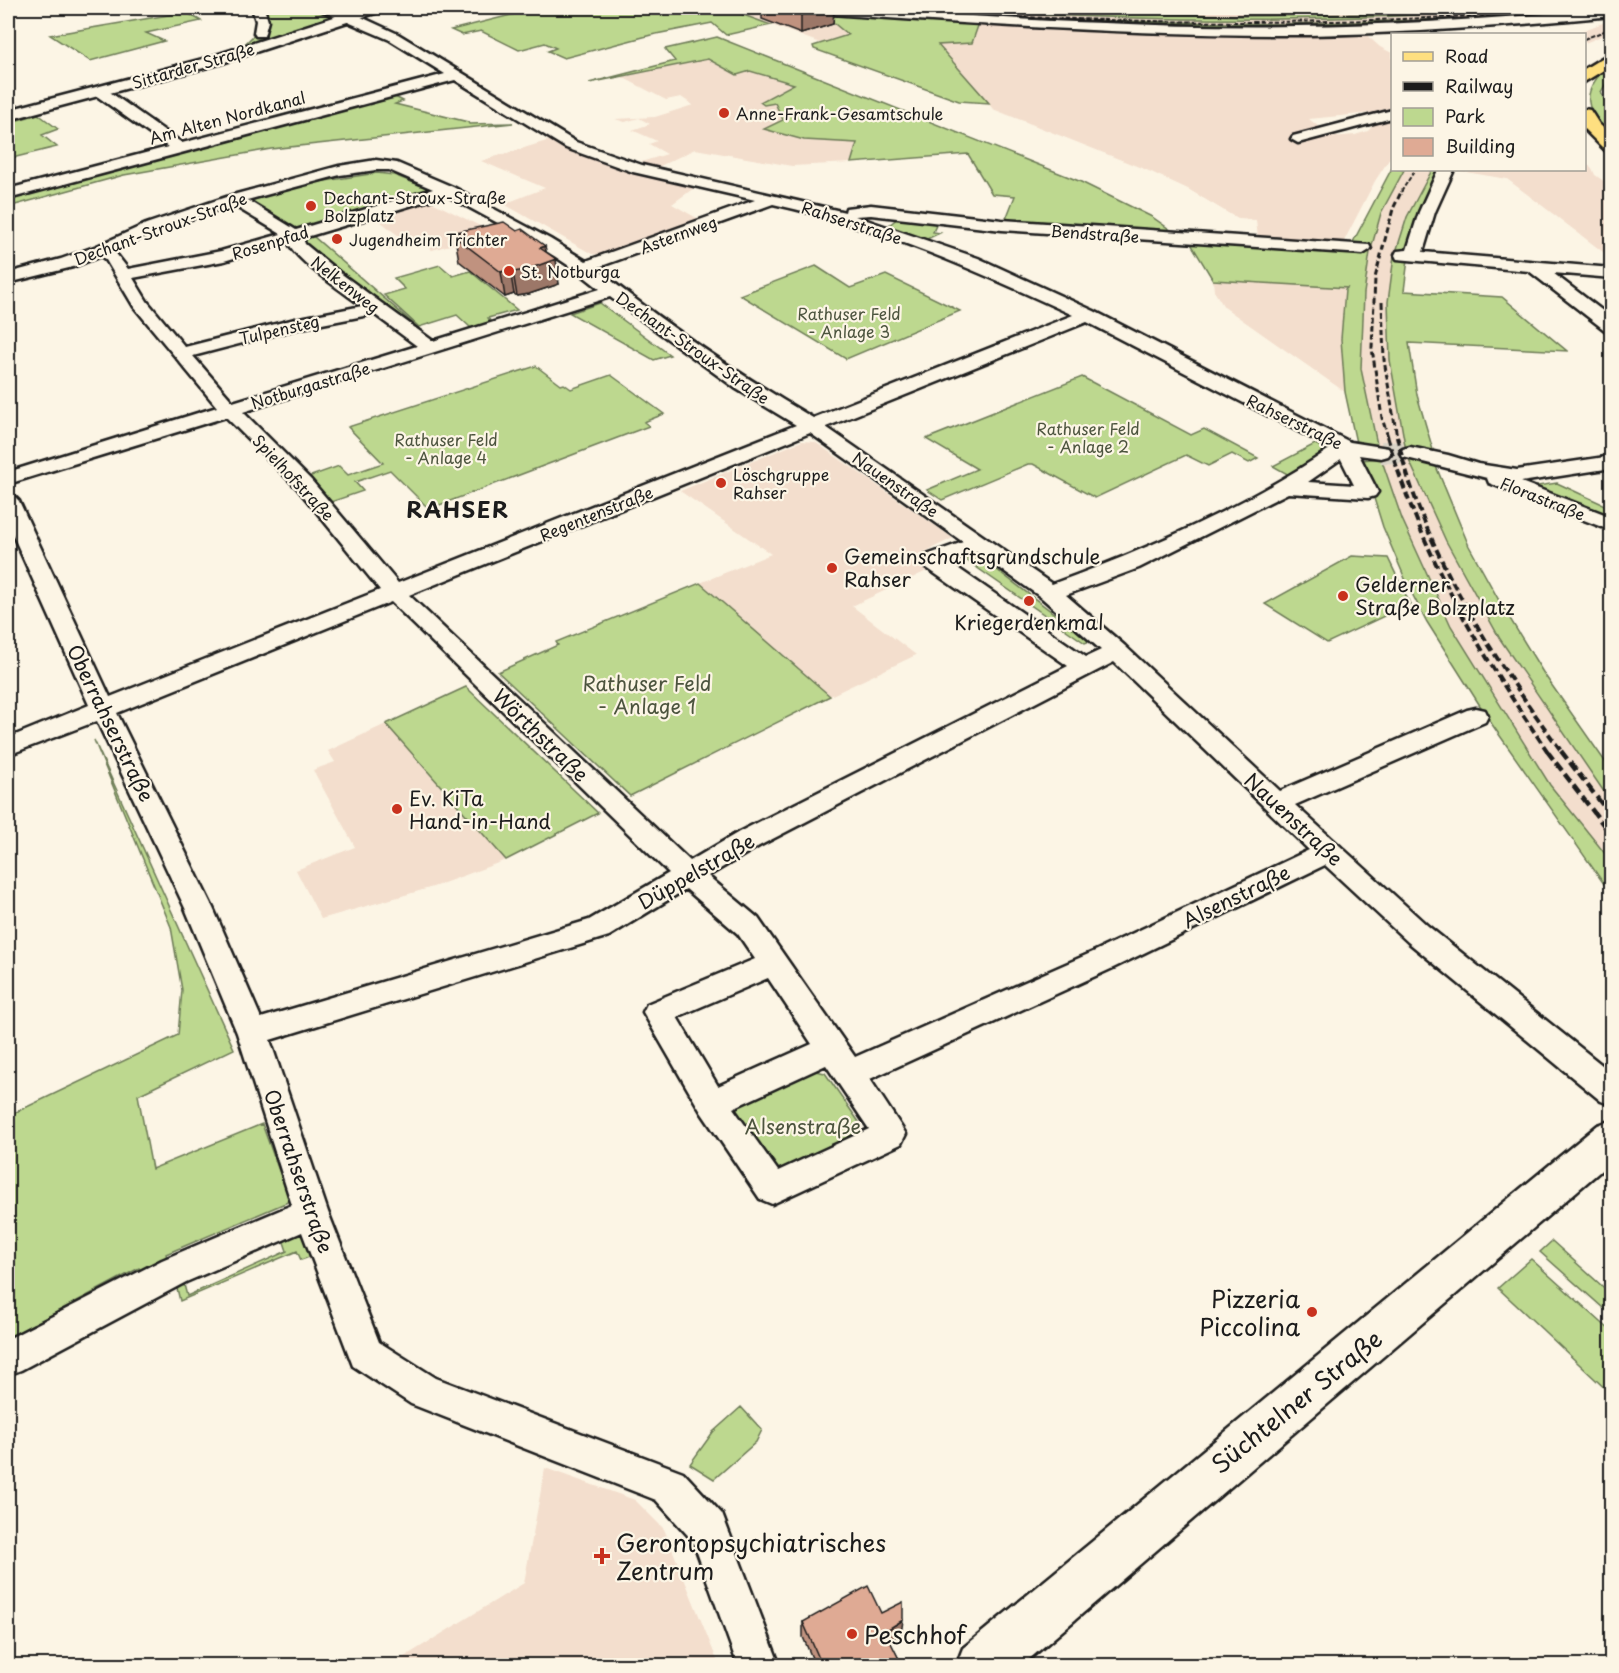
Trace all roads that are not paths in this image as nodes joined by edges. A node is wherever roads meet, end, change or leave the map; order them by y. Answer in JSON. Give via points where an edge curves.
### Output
{"nodes":[{"id":1,"x":258,"y":8,"type":"edge"},
{"id":2,"x":321,"y":8,"type":"edge"},
{"id":3,"x":376,"y":8,"type":"edge"},
{"id":4,"x":802,"y":8,"type":"edge"},
{"id":5,"x":1611,"y":9,"type":"edge"},
{"id":6,"x":1586,"y":15,"type":"junction"},
{"id":7,"x":349,"y":17,"type":"junction"},
{"id":8,"x":1560,"y":31,"type":"dead end"},
{"id":9,"x":260,"y":33,"type":"dead end"},
{"id":10,"x":1611,"y":45,"type":"edge"},
{"id":11,"x":1586,"y":57,"type":"edge"},
{"id":12,"x":1611,"y":57,"type":"edge"},
{"id":13,"x":457,"y":75,"type":"junction"},
{"id":14,"x":1586,"y":76,"type":"edge"},
{"id":15,"x":99,"y":91,"type":"junction"},
{"id":16,"x":1391,"y":114,"type":"edge"},
{"id":17,"x":8,"y":116,"type":"edge"},
{"id":18,"x":1586,"y":117,"type":"edge"},
{"id":19,"x":1298,"y":139,"type":"dead end"},
{"id":20,"x":1586,"y":145,"type":"edge"},
{"id":21,"x":1611,"y":147,"type":"edge"},
{"id":22,"x":180,"y":149,"type":"junction"},
{"id":23,"x":1611,"y":165,"type":"edge"},
{"id":24,"x":1445,"y":171,"type":"edge"},
{"id":25,"x":448,"y":190,"type":"junction"},
{"id":26,"x":8,"y":194,"type":"edge"},
{"id":27,"x":235,"y":199,"type":"junction"},
{"id":28,"x":771,"y":199,"type":"junction"},
{"id":29,"x":827,"y":211,"type":"junction"},
{"id":30,"x":294,"y":235,"type":"junction"},
{"id":31,"x":1363,"y":249,"type":"dead end"},
{"id":32,"x":103,"y":250,"type":"junction"},
{"id":33,"x":1533,"y":266,"type":"junction"},
{"id":34,"x":584,"y":267,"type":"junction"},
{"id":35,"x":1611,"y":273,"type":"edge"},
{"id":36,"x":124,"y":275,"type":"junction"},
{"id":37,"x":8,"y":278,"type":"edge"},
{"id":38,"x":612,"y":291,"type":"junction"},
{"id":39,"x":377,"y":308,"type":"junction"},
{"id":40,"x":1088,"y":315,"type":"junction"},
{"id":41,"x":1611,"y":327,"type":"edge"},
{"id":42,"x":430,"y":347,"type":"junction"},
{"id":43,"x":181,"y":354,"type":"junction"},
{"id":44,"x":230,"y":410,"type":"junction"},
{"id":45,"x":812,"y":426,"type":"junction"},
{"id":46,"x":1345,"y":447,"type":"junction"},
{"id":47,"x":1381,"y":452,"type":"tunnel mouth"},
{"id":48,"x":1410,"y":453,"type":"tunnel mouth"},
{"id":49,"x":1611,"y":462,"type":"edge"},
{"id":50,"x":1476,"y":470,"type":"junction"},
{"id":51,"x":8,"y":478,"type":"edge"},
{"id":52,"x":1284,"y":487,"type":"junction"},
{"id":53,"x":8,"y":501,"type":"edge"},
{"id":54,"x":1611,"y":525,"type":"edge"},
{"id":55,"x":979,"y":543,"type":"junction"},
{"id":56,"x":1050,"y":593,"type":"junction"},
{"id":57,"x":395,"y":594,"type":"junction"},
{"id":58,"x":1117,"y":651,"type":"junction"},
{"id":59,"x":1083,"y":666,"type":"junction"},
{"id":60,"x":104,"y":709,"type":"junction"},
{"id":61,"x":1476,"y":716,"type":"dead end"},
{"id":62,"x":8,"y":747,"type":"edge"},
{"id":63,"x":1277,"y":803,"type":"junction"},
{"id":64,"x":1328,"y":852,"type":"junction"},
{"id":65,"x":688,"y":876,"type":"junction"},
{"id":66,"x":773,"y":964,"type":"junction"},
{"id":67,"x":252,"y":1033,"type":"junction"},
{"id":68,"x":841,"y":1061,"type":"junction"},
{"id":69,"x":1611,"y":1092,"type":"edge"},
{"id":70,"x":712,"y":1103,"type":"junction"},
{"id":71,"x":1611,"y":1137,"type":"edge"},
{"id":72,"x":311,"y":1212,"type":"junction"},
{"id":73,"x":8,"y":1359,"type":"edge"},
{"id":74,"x":759,"y":1665,"type":"edge"},
{"id":75,"x":981,"y":1665,"type":"edge"}],
"edges":[{"from":1,"to":9,"type":"street"},
{"from":2,"to":7,"type":"street","name":"Rahserstraße"},
{"from":3,"to":7,"type":"street","name":"Sittarder Straße"},
{"from":4,"to":6,"type":"street","via":[[962,20],[1210,30],[1451,26]]},
{"from":5,"to":6,"type":"street"},
{"from":6,"to":8,"type":"street"},
{"from":7,"to":13,"type":"street","name":"Rahserstraße","via":[[394,37]]},
{"from":7,"to":15,"type":"street","name":"Sittarder Straße"},
{"from":10,"to":11,"type":"main road"},
{"from":12,"to":14,"type":"main road"},
{"from":13,"to":22,"type":"street","name":"Am Alten Nordkanal"},
{"from":13,"to":28,"type":"street","name":"Rahserstraße","via":[[571,145],[638,169]]},
{"from":15,"to":17,"type":"street","name":"Sittarder Straße"},
{"from":15,"to":22,"type":"street"},
{"from":16,"to":19,"type":"street"},
{"from":18,"to":21,"type":"main road"},
{"from":20,"to":23,"type":"main road"},
{"from":22,"to":26,"type":"street","name":"Am Alten Nordkanal"},
{"from":24,"to":33,"type":"street","via":[[1408,256]]},
{"from":25,"to":27,"type":"street","name":"Dechant-Stroux-Straße","via":[[392,166],[376,165]]},
{"from":25,"to":30,"type":"street","name":"Rosenpfad"},
{"from":25,"to":34,"type":"street","name":"Dechant-Stroux-Straße"},
{"from":27,"to":30,"type":"street","name":"Nelkenweg"},
{"from":27,"to":32,"type":"street","name":"Dechant-Stroux-Straße","via":[[152,227]]},
{"from":28,"to":29,"type":"street","name":"Rahserstraße"},
{"from":28,"to":34,"type":"street","name":"Asternweg"},
{"from":29,"to":31,"type":"street","name":"Bendstraße","via":[[871,210],[1047,229]]},
{"from":29,"to":40,"type":"street","name":"Rahserstraße","via":[[972,262]]},
{"from":30,"to":36,"type":"street","name":"Rosenpfad","via":[[225,256]]},
{"from":30,"to":39,"type":"street","name":"Nelkenweg","via":[[298,246]]},
{"from":32,"to":36,"type":"street","name":"Spielhofstraße"},
{"from":32,"to":37,"type":"street","name":"Dechant-Stroux-Straße"},
{"from":33,"to":35,"type":"street"},
{"from":33,"to":41,"type":"street"},
{"from":34,"to":38,"type":"street","name":"Dechant-Stroux-Straße"},
{"from":36,"to":43,"type":"street","name":"Spielhofstraße","via":[[140,303]]},
{"from":38,"to":42,"type":"street","name":"Notburgastraße"},
{"from":38,"to":45,"type":"street","name":"Dechant-Stroux-Straße","via":[[742,384]]},
{"from":39,"to":42,"type":"street","name":"Nelkenweg"},
{"from":39,"to":43,"type":"street","name":"Tulpensteg","via":[[295,324]]},
{"from":40,"to":45,"type":"street","name":"Regentenstraße"},
{"from":40,"to":46,"type":"street","name":"Rahserstraße"},
{"from":42,"to":44,"type":"street","name":"Notburgastraße"},
{"from":43,"to":44,"type":"street","name":"Spielhofstraße"},
{"from":44,"to":51,"type":"street","name":"Notburgastraße"},
{"from":44,"to":57,"type":"street","name":"Spielhofstraße","via":[[304,484]]},
{"from":45,"to":55,"type":"street","name":"Nauenstraße"},
{"from":45,"to":57,"type":"street","name":"Regentenstraße"},
{"from":46,"to":47,"type":"street","name":"Rahserstraße"},
{"from":46,"to":52,"type":"street"},
{"from":46,"to":52,"type":"street","via":[[1368,492]]},
{"from":48,"to":50,"type":"street"},
{"from":49,"to":50,"type":"street","via":[[1517,476]]},
{"from":50,"to":54,"type":"street","name":"Florastraße"},
{"from":52,"to":56,"type":"street","via":[[1131,563]]},
{"from":53,"to":60,"type":"street","name":"Oberrahserstraße"},
{"from":55,"to":56,"type":"street","name":"Nauenstraße"},
{"from":55,"to":59,"type":"street","via":[[932,561]]},
{"from":56,"to":58,"type":"street","name":"Nauenstraße"},
{"from":57,"to":60,"type":"street","name":"Regentenstraße"},
{"from":57,"to":65,"type":"street","name":"Wörthstraße"},
{"from":58,"to":59,"type":"street","name":"Düppelstraße"},
{"from":58,"to":63,"type":"street","name":"Nauenstraße"},
{"from":59,"to":65,"type":"street","name":"Düppelstraße","via":[[749,839]]},
{"from":60,"to":62,"type":"street","name":"Regentenstraße"},
{"from":60,"to":67,"type":"street","name":"Oberrahserstraße","via":[[199,908]]},
{"from":61,"to":63,"type":"street"},
{"from":63,"to":64,"type":"street","name":"Nauenstraße"},
{"from":64,"to":68,"type":"street","name":"Alsenstraße","via":[[1102,960]]},
{"from":64,"to":69,"type":"street","name":"Nauenstraße","via":[[1418,934]]},
{"from":65,"to":66,"type":"street","via":[[747,926]]},
{"from":65,"to":67,"type":"street","name":"Düppelstraße","via":[[599,928]]},
{"from":66,"to":68,"type":"street"},
{"from":66,"to":70,"type":"street","via":[[658,1011]]},
{"from":67,"to":72,"type":"street","name":"Oberrahserstraße"},
{"from":68,"to":70,"type":"street","name":"Alsenstraße"},
{"from":68,"to":70,"type":"street","via":[[890,1134],[772,1190]]},
{"from":71,"to":75,"type":"street","name":"Süchtelner Straße"},
{"from":72,"to":73,"type":"street","via":[[174,1271]]},
{"from":72,"to":74,"type":"street","name":"Oberrahserstraße","via":[[366,1354],[424,1391],[669,1485],[708,1528]]}]}
